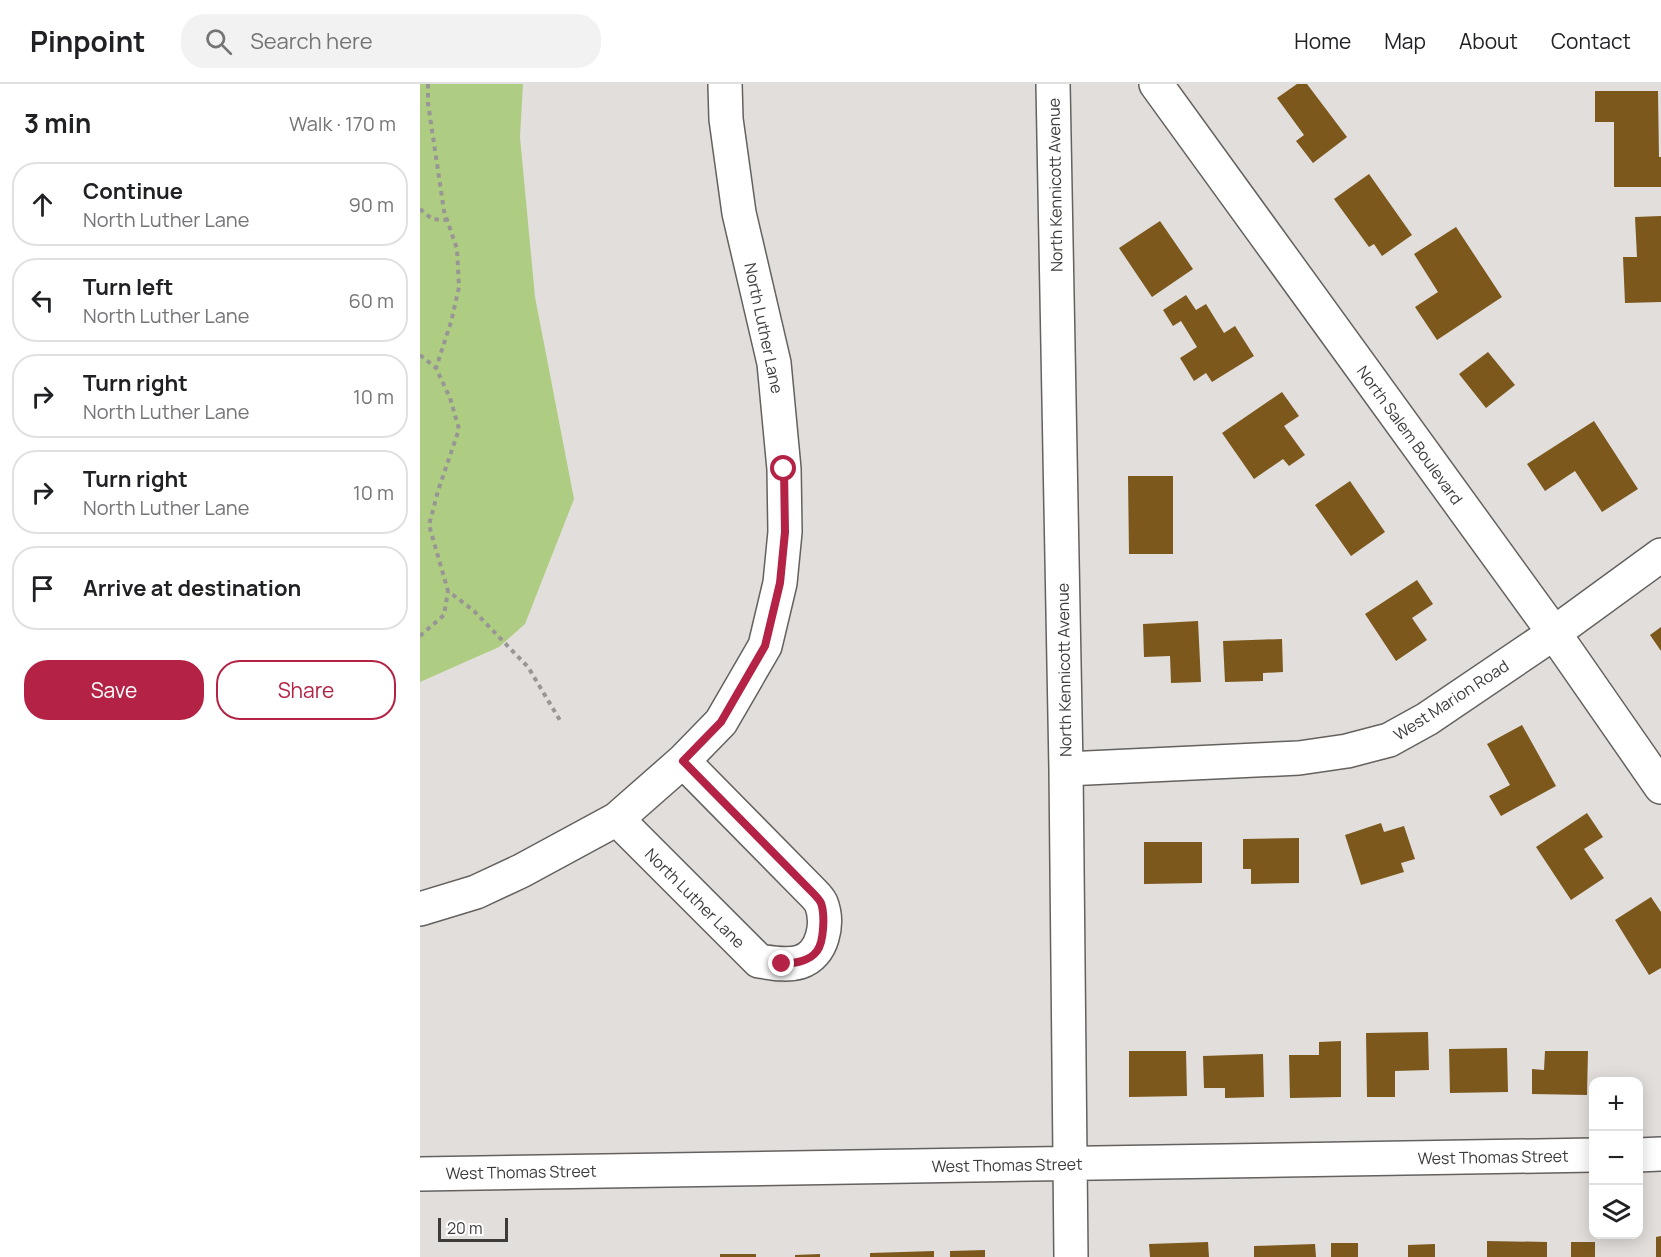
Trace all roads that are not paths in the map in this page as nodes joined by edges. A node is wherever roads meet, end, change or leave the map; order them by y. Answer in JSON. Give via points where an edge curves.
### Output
{"nodes":[{"id":1,"x":725,"y":84,"type":"edge"},
{"id":2,"x":1053,"y":84,"type":"edge"},
{"id":3,"x":1156,"y":84,"type":"edge"},
{"id":4,"x":1661,"y":555,"type":"edge"},
{"id":5,"x":1554,"y":633,"type":"junction"},
{"id":6,"x":683,"y":761,"type":"junction"},
{"id":7,"x":1066,"y":769,"type":"junction"},
{"id":8,"x":1661,"y":787,"type":"edge"},
{"id":9,"x":617,"y":819,"type":"junction"},
{"id":10,"x":420,"y":909,"type":"edge"},
{"id":11,"x":1661,"y":1154,"type":"edge"},
{"id":12,"x":1589,"y":1155,"type":"edge"},
{"id":13,"x":1643,"y":1155,"type":"edge"},
{"id":14,"x":1069,"y":1164,"type":"junction"},
{"id":15,"x":420,"y":1174,"type":"edge"},
{"id":16,"x":1071,"y":1257,"type":"edge"}],
"edges":[{"from":1,"to":6,"type":"street","name":"North Luther Lane","via":[[738,213],[774,363],[784,469],[785,532],[780,583],[765,646],[721,722]]},
{"from":2,"to":7,"type":"street","name":"North Kennicott Avenue"},
{"from":3,"to":5,"type":"street","name":"North Salem Boulevard"},
{"from":4,"to":5,"type":"street","name":"West Marion Road"},
{"from":5,"to":7,"type":"street","name":"West Marion Road","via":[[1427,719],[1389,740],[1299,758]]},
{"from":5,"to":8,"type":"street","name":"North Salem Boulevard"},
{"from":6,"to":9,"type":"street","name":"North Luther Lane"},
{"from":6,"to":9,"type":"street","name":"North Luther Lane","via":[[821,903],[823,922],[818,951],[801,962],[759,961]]},
{"from":7,"to":14,"type":"street","name":"North Kennicott Avenue"},
{"from":9,"to":10,"type":"street","name":"North Luther Lane","via":[[521,872],[476,892]]},
{"from":11,"to":13,"type":"street"},
{"from":12,"to":14,"type":"street","name":"West Thomas Street"},
{"from":14,"to":15,"type":"street","name":"West Thomas Street"},
{"from":14,"to":16,"type":"street","name":"North Kennicott Avenue"}]}
